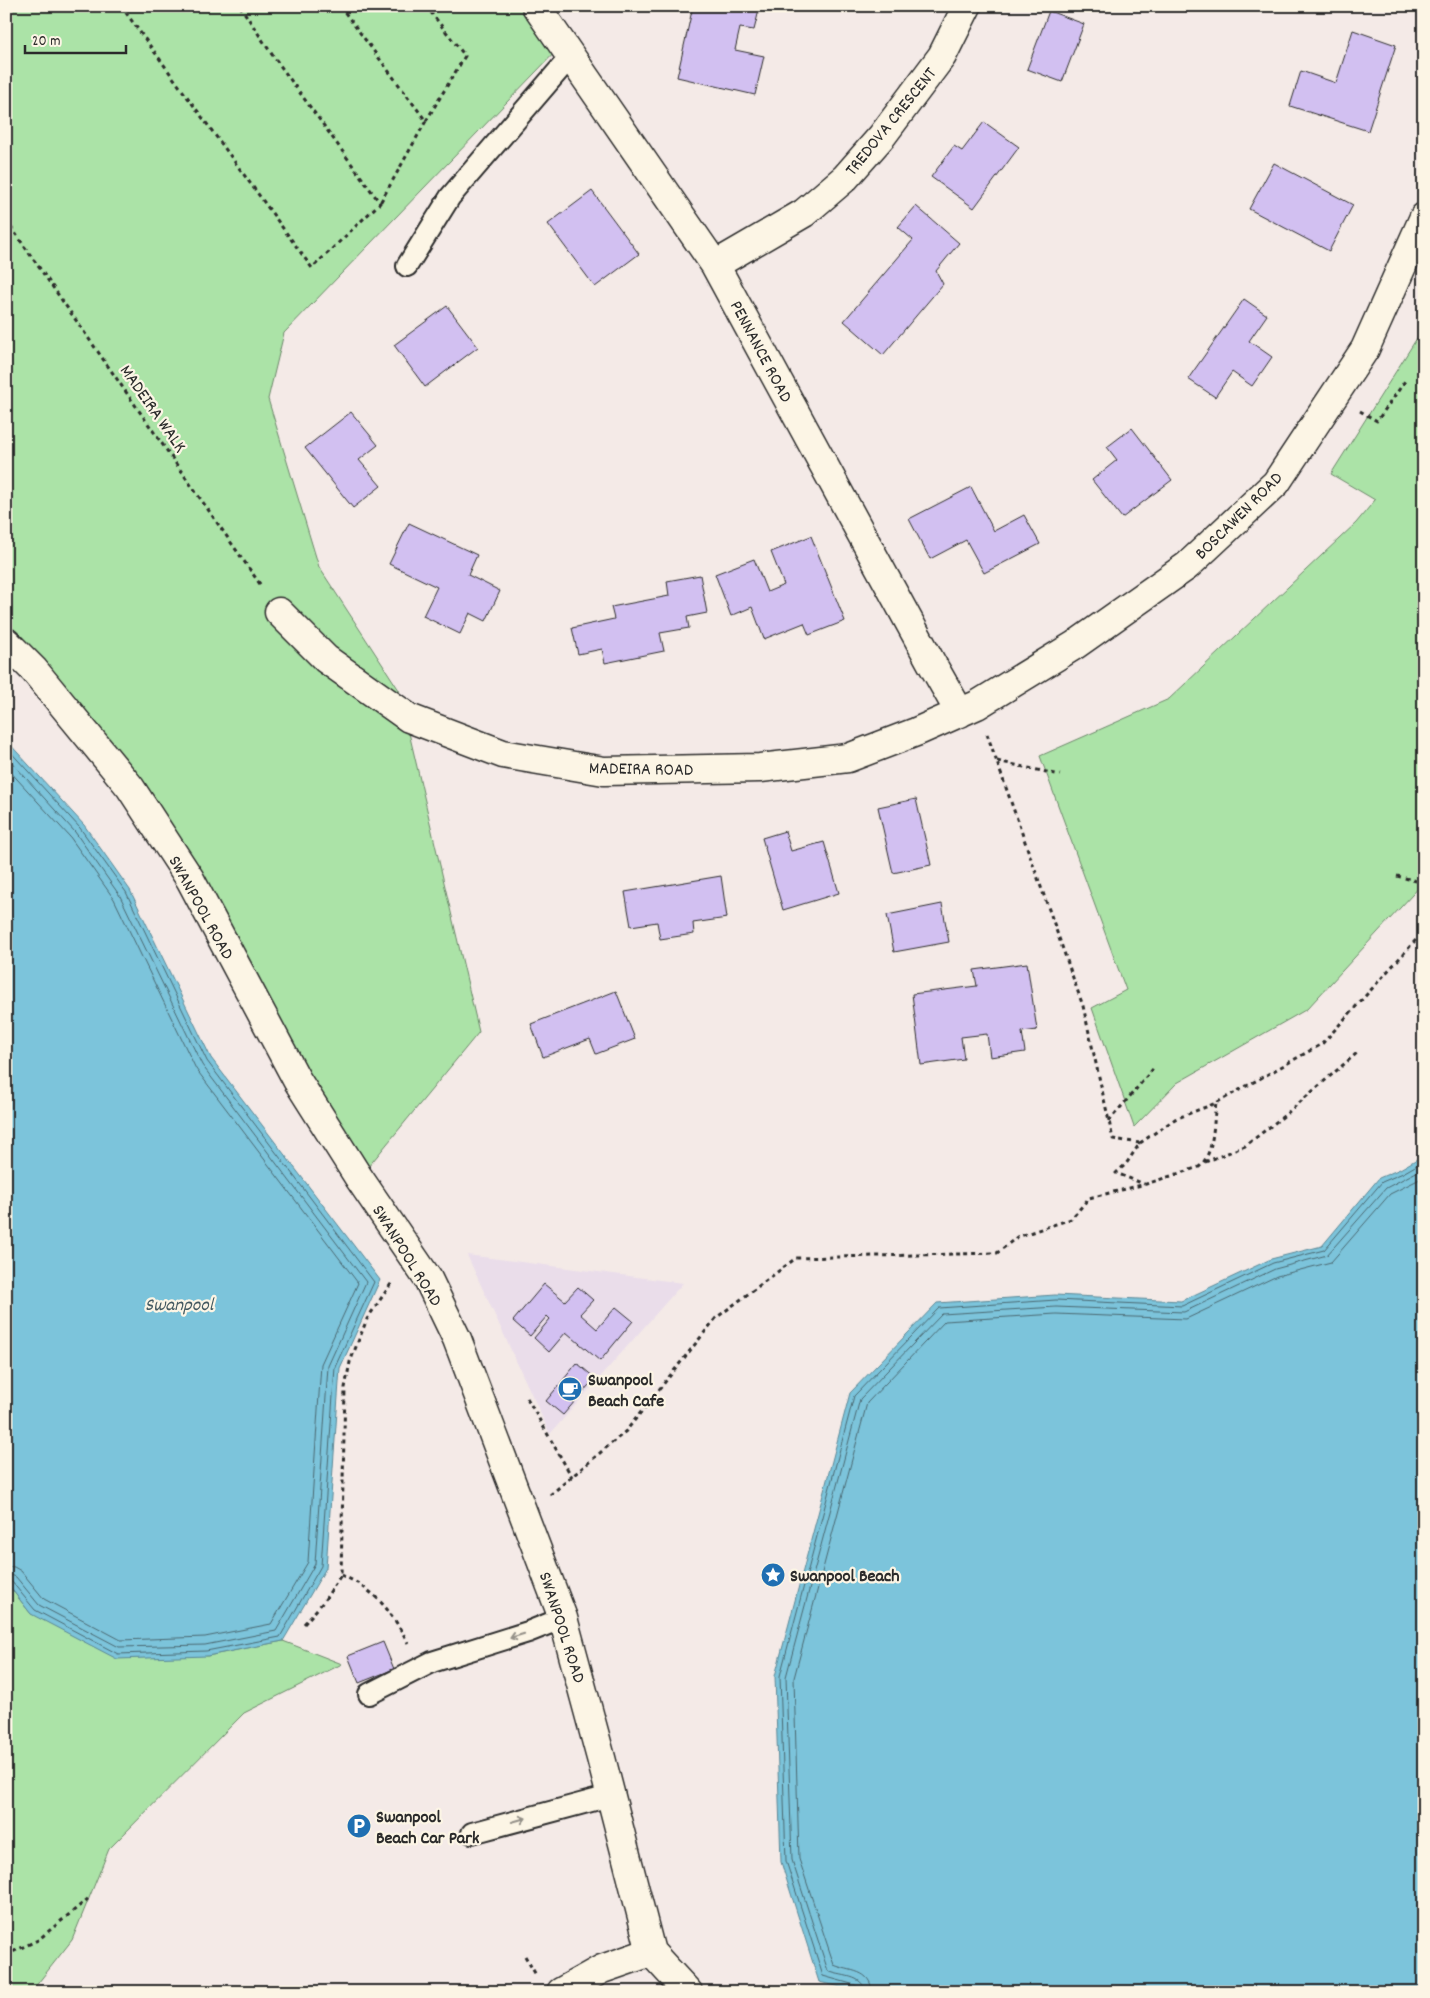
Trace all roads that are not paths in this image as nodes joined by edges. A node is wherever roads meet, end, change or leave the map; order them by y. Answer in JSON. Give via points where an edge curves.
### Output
{"nodes":[{"id":1,"x":536,"y":6,"type":"edge"},
{"id":2,"x":967,"y":6,"type":"edge"},
{"id":3,"x":570,"y":56,"type":"junction"},
{"id":4,"x":1424,"y":217,"type":"edge"},
{"id":5,"x":715,"y":265,"type":"junction"},
{"id":6,"x":407,"y":266,"type":"dead end"},
{"id":7,"x":279,"y":612,"type":"road end"},
{"id":8,"x":6,"y":642,"type":"edge"},
{"id":9,"x":969,"y":709,"type":"junction"},
{"id":10,"x":563,"y":1618,"type":"junction"},
{"id":11,"x":369,"y":1694,"type":"dead end"},
{"id":12,"x":610,"y":1796,"type":"junction"},
{"id":13,"x":472,"y":1833,"type":"dead end"},
{"id":14,"x":650,"y":1952,"type":"junction"},
{"id":15,"x":562,"y":1992,"type":"edge"},
{"id":16,"x":688,"y":1992,"type":"edge"}],
"edges":[{"from":1,"to":3,"type":"street","name":"PENNANCE ROAD"},
{"from":2,"to":5,"type":"street","name":"TREDOVA CRESCENT","via":[[942,56],[882,136],[845,178],[804,213]]},
{"from":3,"to":5,"type":"street","name":"PENNANCE ROAD"},
{"from":3,"to":6,"type":"lane","via":[[450,197]]},
{"from":4,"to":9,"type":"street","name":"BOSCAWEN ROAD","via":[[1365,350],[1276,483],[1187,566],[1075,645]]},
{"from":5,"to":9,"type":"street","name":"PENNANCE ROAD","via":[[930,662]]},
{"from":7,"to":9,"type":"street","name":"MADEIRA ROAD","via":[[326,659],[409,718],[502,754],[604,771],[760,768],[848,758]]},
{"from":8,"to":10,"type":"street","name":"SWANPOOL ROAD","via":[[34,670],[130,787],[190,879],[297,1080],[428,1279],[457,1339]]},
{"from":10,"to":11,"type":"lane","one_way":true,"via":[[432,1662]]},
{"from":10,"to":12,"type":"street","name":"SWANPOOL ROAD"},
{"from":13,"to":12,"type":"lane","one_way":true},
{"from":12,"to":14,"type":"street","name":"SWANPOOL ROAD"},
{"from":14,"to":15,"type":"street","via":[[602,1969]]},
{"from":14,"to":16,"type":"street","name":"SWANPOOL ROAD"}]}
